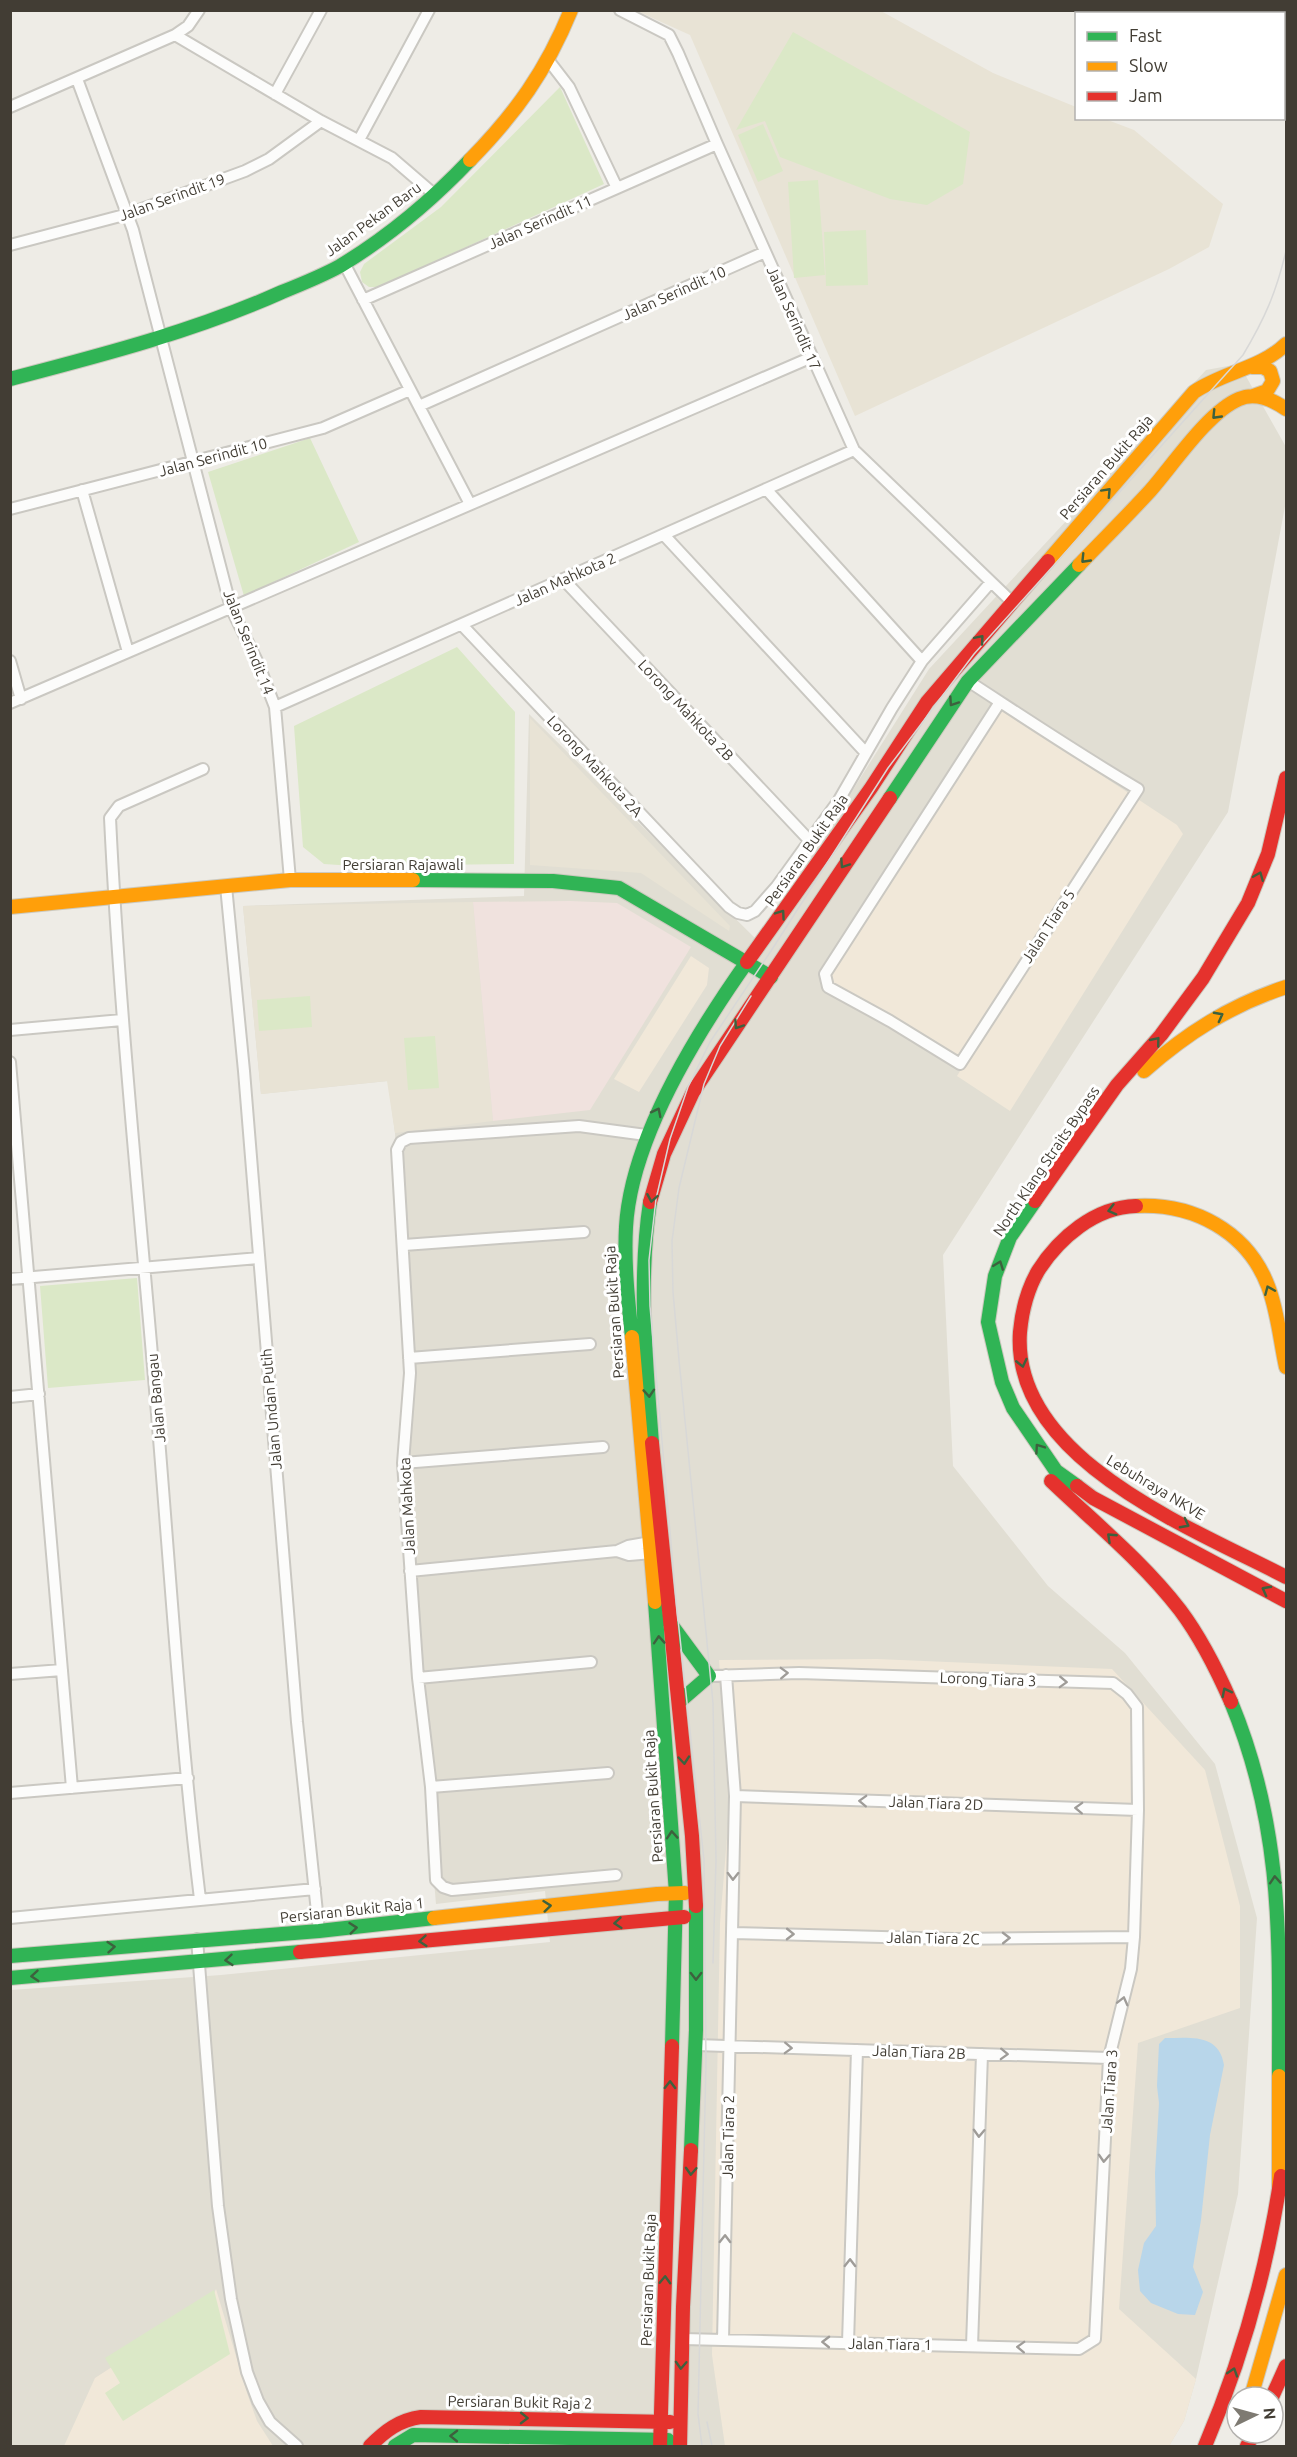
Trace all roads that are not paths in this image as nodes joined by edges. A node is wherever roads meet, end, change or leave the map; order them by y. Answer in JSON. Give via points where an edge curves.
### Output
{"nodes":[{"id":1,"x":199,"y":10,"type":"edge"},
{"id":2,"x":321,"y":10,"type":"edge"},
{"id":3,"x":429,"y":10,"type":"edge"},
{"id":4,"x":571,"y":10,"type":"edge"},
{"id":5,"x":620,"y":10,"type":"edge"},
{"id":6,"x":175,"y":35,"type":"junction"},
{"id":7,"x":549,"y":61,"type":"junction"},
{"id":8,"x":77,"y":79,"type":"junction"},
{"id":9,"x":275,"y":94,"type":"junction"},
{"id":10,"x":10,"y":107,"type":"edge"},
{"id":11,"x":321,"y":121,"type":"junction"},
{"id":12,"x":359,"y":140,"type":"junction"},
{"id":13,"x":717,"y":144,"type":"junction"},
{"id":14,"x":617,"y":188,"type":"junction"},
{"id":15,"x":435,"y":195,"type":"junction"},
{"id":16,"x":128,"y":214,"type":"junction"},
{"id":17,"x":10,"y":245,"type":"edge"},
{"id":18,"x":765,"y":252,"type":"junction"},
{"id":19,"x":344,"y":263,"type":"junction"},
{"id":20,"x":363,"y":300,"type":"junction"},
{"id":21,"x":160,"y":339,"type":"junction"},
{"id":22,"x":1287,"y":344,"type":"edge"},
{"id":23,"x":812,"y":357,"type":"junction"},
{"id":24,"x":1251,"y":368,"type":"junction"},
{"id":25,"x":10,"y":379,"type":"edge"},
{"id":26,"x":410,"y":390,"type":"junction"},
{"id":27,"x":1252,"y":396,"type":"junction"},
{"id":28,"x":419,"y":406,"type":"junction"},
{"id":29,"x":1287,"y":409,"type":"edge"},
{"id":30,"x":854,"y":450,"type":"junction"},
{"id":31,"x":192,"y":462,"type":"junction"},
{"id":32,"x":766,"y":489,"type":"junction"},
{"id":33,"x":82,"y":490,"type":"junction"},
{"id":34,"x":470,"y":504,"type":"junction"},
{"id":35,"x":10,"y":509,"type":"edge"},
{"id":36,"x":664,"y":535,"type":"junction"},
{"id":37,"x":563,"y":579,"type":"junction"},
{"id":38,"x":991,"y":582,"type":"junction"},
{"id":39,"x":1012,"y":602,"type":"junction"},
{"id":40,"x":231,"y":608,"type":"junction"},
{"id":41,"x":462,"y":625,"type":"junction"},
{"id":42,"x":128,"y":652,"type":"junction"},
{"id":43,"x":10,"y":661,"type":"edge"},
{"id":44,"x":922,"y":661,"type":"junction"},
{"id":45,"x":968,"y":681,"type":"junction"},
{"id":46,"x":16,"y":701,"type":"edge"},
{"id":47,"x":1000,"y":702,"type":"junction"},
{"id":48,"x":275,"y":707,"type":"junction"},
{"id":49,"x":866,"y":753,"type":"junction"},
{"id":50,"x":203,"y":769,"type":"dead end"},
{"id":51,"x":1287,"y":778,"type":"edge"},
{"id":52,"x":809,"y":840,"type":"junction"},
{"id":53,"x":290,"y":880,"type":"junction"},
{"id":54,"x":226,"y":886,"type":"junction"},
{"id":55,"x":114,"y":897,"type":"junction"},
{"id":56,"x":10,"y":907,"type":"edge"},
{"id":57,"x":747,"y":962,"type":"junction"},
{"id":58,"x":771,"y":977,"type":"junction"},
{"id":59,"x":1287,"y":987,"type":"edge"},
{"id":60,"x":122,"y":1020,"type":"junction"},
{"id":61,"x":10,"y":1030,"type":"edge"},
{"id":62,"x":10,"y":1062,"type":"edge"},
{"id":63,"x":1093,"y":1119,"type":"junction"},
{"id":64,"x":646,"y":1135,"type":"junction"},
{"id":65,"x":584,"y":1232,"type":"dead end"},
{"id":66,"x":404,"y":1245,"type":"junction"},
{"id":67,"x":258,"y":1258,"type":"junction"},
{"id":68,"x":144,"y":1268,"type":"junction"},
{"id":69,"x":29,"y":1277,"type":"junction"},
{"id":70,"x":10,"y":1279,"type":"edge"},
{"id":71,"x":988,"y":1322,"type":"junction"},
{"id":72,"x":590,"y":1344,"type":"dead end"},
{"id":73,"x":409,"y":1358,"type":"junction"},
{"id":74,"x":1287,"y":1367,"type":"edge"},
{"id":75,"x":39,"y":1394,"type":"junction"},
{"id":76,"x":10,"y":1397,"type":"edge"},
{"id":77,"x":1017,"y":1438,"type":"dead end"},
{"id":78,"x":603,"y":1447,"type":"dead end"},
{"id":79,"x":403,"y":1463,"type":"junction"},
{"id":80,"x":1034,"y":1464,"type":"dead end"},
{"id":81,"x":652,"y":1547,"type":"junction"},
{"id":82,"x":410,"y":1571,"type":"junction"},
{"id":83,"x":1287,"y":1577,"type":"edge"},
{"id":84,"x":1287,"y":1601,"type":"edge"},
{"id":85,"x":670,"y":1623,"type":"junction"},
{"id":86,"x":591,"y":1662,"type":"dead end"},
{"id":87,"x":62,"y":1670,"type":"junction"},
{"id":88,"x":10,"y":1674,"type":"edge"},
{"id":89,"x":726,"y":1675,"type":"junction"},
{"id":90,"x":709,"y":1676,"type":"junction"},
{"id":91,"x":418,"y":1678,"type":"junction"},
{"id":92,"x":679,"y":1702,"type":"junction"},
{"id":93,"x":608,"y":1773,"type":"dead end"},
{"id":94,"x":188,"y":1778,"type":"junction"},
{"id":95,"x":431,"y":1787,"type":"junction"},
{"id":96,"x":72,"y":1788,"type":"junction"},
{"id":97,"x":10,"y":1792,"type":"edge"},
{"id":98,"x":735,"y":1796,"type":"junction"},
{"id":99,"x":1138,"y":1810,"type":"junction"},
{"id":100,"x":616,"y":1875,"type":"dead end"},
{"id":101,"x":315,"y":1888,"type":"junction"},
{"id":102,"x":676,"y":1893,"type":"junction"},
{"id":103,"x":696,"y":1893,"type":"junction"},
{"id":104,"x":200,"y":1899,"type":"junction"},
{"id":105,"x":696,"y":1917,"type":"junction"},
{"id":106,"x":10,"y":1918,"type":"edge"},
{"id":107,"x":676,"y":1918,"type":"junction"},
{"id":108,"x":319,"y":1931,"type":"junction"},
{"id":109,"x":732,"y":1933,"type":"junction"},
{"id":110,"x":1134,"y":1937,"type":"junction"},
{"id":111,"x":196,"y":1939,"type":"junction"},
{"id":112,"x":10,"y":1956,"type":"edge"},
{"id":113,"x":198,"y":1962,"type":"junction"},
{"id":114,"x":10,"y":1978,"type":"edge"},
{"id":115,"x":696,"y":2045,"type":"junction"},
{"id":116,"x":729,"y":2046,"type":"junction"},
{"id":117,"x":857,"y":2050,"type":"junction"},
{"id":118,"x":982,"y":2054,"type":"junction"},
{"id":119,"x":1109,"y":2058,"type":"junction"},
{"id":120,"x":1287,"y":2135,"type":"edge"},
{"id":121,"x":1279,"y":2190,"type":"junction"},
{"id":122,"x":1287,"y":2275,"type":"edge"},
{"id":123,"x":683,"y":2339,"type":"junction"},
{"id":124,"x":1095,"y":2339,"type":"joint"},
{"id":125,"x":723,"y":2340,"type":"junction"},
{"id":126,"x":848,"y":2343,"type":"junction"},
{"id":127,"x":972,"y":2346,"type":"junction"},
{"id":128,"x":1287,"y":2366,"type":"edge"},
{"id":129,"x":1255,"y":2385,"type":"edge"},
{"id":130,"x":1278,"y":2385,"type":"edge"},
{"id":131,"x":660,"y":2422,"type":"junction"},
{"id":132,"x":679,"y":2423,"type":"junction"},
{"id":133,"x":660,"y":2443,"type":"edge"},
{"id":134,"x":680,"y":2444,"type":"edge"},
{"id":135,"x":297,"y":2446,"type":"edge"},
{"id":136,"x":370,"y":2446,"type":"edge"},
{"id":137,"x":395,"y":2446,"type":"edge"},
{"id":138,"x":1205,"y":2446,"type":"edge"}],
"edges":[{"from":1,"to":6,"type":"street","via":[[188,26]]},
{"from":2,"to":9,"type":"street"},
{"from":3,"to":12,"type":"street"},
{"from":4,"to":7,"type":"main road","name":"Jalan Pekan Baru"},
{"from":5,"to":13,"type":"street","name":"Jalan Serindit 17","via":[[669,35]]},
{"from":6,"to":8,"type":"street"},
{"from":6,"to":9,"type":"street"},
{"from":7,"to":14,"type":"street","via":[[569,87]]},
{"from":7,"to":15,"type":"main road","name":"Jalan Pekan Baru","via":[[516,108]]},
{"from":8,"to":10,"type":"street"},
{"from":8,"to":16,"type":"street","name":"Jalan Serindit 14"},
{"from":9,"to":11,"type":"street"},
{"from":11,"to":12,"type":"street"},
{"from":11,"to":16,"type":"street","name":"Jalan Serindit 19","via":[[269,159]]},
{"from":12,"to":15,"type":"street","via":[[392,158]]},
{"from":13,"to":14,"type":"street","name":"Jalan Serindit 11"},
{"from":13,"to":18,"type":"street","name":"Jalan Serindit 17"},
{"from":14,"to":20,"type":"street","name":"Jalan Serindit 11"},
{"from":15,"to":19,"type":"main road","name":"Jalan Pekan Baru"},
{"from":16,"to":17,"type":"street","name":"Jalan Serindit 19"},
{"from":16,"to":21,"type":"street","name":"Jalan Serindit 14"},
{"from":18,"to":23,"type":"street","name":"Jalan Serindit 17"},
{"from":18,"to":28,"type":"street","name":"Jalan Serindit 10"},
{"from":19,"to":20,"type":"street"},
{"from":19,"to":21,"type":"main road","name":"Jalan Pekan Baru","via":[[236,313]]},
{"from":20,"to":26,"type":"street"},
{"from":21,"to":25,"type":"main road","name":"Jalan Pekan Baru"},
{"from":21,"to":31,"type":"street","name":"Jalan Serindit 14"},
{"from":22,"to":24,"type":"main road","name":"Persiaran Bukit Raja"},
{"from":23,"to":30,"type":"street","name":"Jalan Serindit 17"},
{"from":23,"to":34,"type":"street"},
{"from":24,"to":27,"type":"main road","name":"Persiaran Bukit Raja","via":[[1270,371],[1274,383],[1266,393]]},
{"from":39,"to":24,"type":"main road","name":"Persiaran Bukit Raja","one_way":true,"via":[[1194,392],[1204,383]]},
{"from":26,"to":28,"type":"street"},
{"from":26,"to":31,"type":"street","name":"Jalan Serindit 10","via":[[322,428]]},
{"from":27,"to":29,"type":"main road","via":[[1274,400]]},
{"from":27,"to":45,"type":"main road","name":"Persiaran Bukit Raja","one_way":true,"via":[[1219,410],[1148,493]]},
{"from":28,"to":34,"type":"street"},
{"from":30,"to":32,"type":"street","name":"Jalan Mahkota 2"},
{"from":30,"to":38,"type":"street","name":"Jalan Serindit 17"},
{"from":31,"to":33,"type":"street","name":"Jalan Serindit 10"},
{"from":31,"to":40,"type":"street","name":"Jalan Serindit 14"},
{"from":32,"to":36,"type":"street","name":"Jalan Mahkota 2"},
{"from":32,"to":44,"type":"street"},
{"from":33,"to":35,"type":"street","name":"Jalan Serindit 10"},
{"from":33,"to":42,"type":"street"},
{"from":34,"to":40,"type":"street"},
{"from":36,"to":37,"type":"street","name":"Jalan Mahkota 2"},
{"from":36,"to":49,"type":"street"},
{"from":37,"to":41,"type":"street","name":"Jalan Mahkota 2"},
{"from":37,"to":52,"type":"street","name":"Lorong Mahkota 2B"},
{"from":38,"to":39,"type":"street","name":"Jalan Serindit 17"},
{"from":38,"to":44,"type":"street"},
{"from":57,"to":39,"type":"main road","name":"Persiaran Bukit Raja","one_way":true,"via":[[927,702]]},
{"from":40,"to":42,"type":"street"},
{"from":40,"to":48,"type":"street","name":"Jalan Serindit 14"},
{"from":41,"to":48,"type":"street","name":"Jalan Mahkota 2"},
{"from":41,"to":52,"type":"street","name":"Lorong Mahkota 2A","via":[[738,913],[747,915],[755,911]]},
{"from":42,"to":46,"type":"street"},
{"from":43,"to":46,"type":"street"},
{"from":44,"to":49,"type":"street"},
{"from":45,"to":47,"type":"street"},
{"from":45,"to":58,"type":"main road","name":"Persiaran Bukit Raja","one_way":true},
{"from":47,"to":47,"type":"street","name":"Jalan Tiara 5","via":[[825,974],[828,987],[960,1064],[1138,789]]},
{"from":48,"to":53,"type":"street","name":"Jalan Serindit 14"},
{"from":49,"to":52,"type":"street","via":[[839,800]]},
{"from":50,"to":55,"type":"street","name":"Jalan Bangau","via":[[119,806],[110,818]]},
{"from":63,"to":51,"type":"main road","name":"North Klang Straits Bypass","one_way":true,"via":[[1203,978],[1248,903],[1268,854]]},
{"from":53,"to":54,"type":"main road","name":"Persiaran Rajawali"},
{"from":53,"to":57,"type":"main road","name":"Persiaran Rajawali","via":[[553,881],[619,888]]},
{"from":54,"to":55,"type":"main road","name":"Persiaran Rajawali"},
{"from":54,"to":67,"type":"street","name":"Jalan Undan Putih"},
{"from":55,"to":56,"type":"main road","name":"Persiaran Rajawali"},
{"from":55,"to":60,"type":"street","name":"Jalan Bangau"},
{"from":57,"to":58,"type":"main road","name":"Persiaran Rajawali"},
{"from":64,"to":57,"type":"main road","name":"Persiaran Bukit Raja","one_way":true,"via":[[698,1038]]},
{"from":58,"to":85,"type":"main road","name":"Persiaran Bukit Raja","one_way":true,"via":[[693,1092],[663,1152],[652,1194],[645,1266],[647,1365]]},
{"from":63,"to":59,"type":"main road","one_way":true,"via":[[1182,1037],[1219,1015]]},
{"from":60,"to":61,"type":"street"},
{"from":60,"to":68,"type":"street","name":"Jalan Bangau"},
{"from":62,"to":69,"type":"street"},
{"from":71,"to":63,"type":"main road","name":"North Klang Straits Bypass","one_way":true,"via":[[995,1276],[1010,1237]]},
{"from":64,"to":66,"type":"street","name":"Jalan Mahkota","via":[[579,1126],[410,1138],[401,1142],[397,1150]]},
{"from":64,"to":81,"type":"main road","name":"Persiaran Bukit Raja","via":[[633,1180],[626,1226],[627,1287]]},
{"from":65,"to":66,"type":"street"},
{"from":66,"to":73,"type":"street","name":"Jalan Mahkota"},
{"from":67,"to":68,"type":"street"},
{"from":67,"to":101,"type":"street","name":"Jalan Undan Putih"},
{"from":68,"to":69,"type":"street"},
{"from":68,"to":94,"type":"street","name":"Jalan Bangau"},
{"from":69,"to":70,"type":"street"},
{"from":69,"to":75,"type":"street"},
{"from":71,"to":77,"type":"main road","via":[[991,1374],[1003,1413]]},
{"from":84,"to":71,"type":"main road","name":"North Klang Straits Bypass","one_way":true,"via":[[1093,1498],[1056,1471],[1013,1408],[1002,1382]]},
{"from":72,"to":73,"type":"street"},
{"from":73,"to":79,"type":"street","name":"Jalan Mahkota"},
{"from":74,"to":83,"type":"main road","name":"Lebuhraya NKVE","one_way":true,"via":[[1275,1303],[1245,1247],[1210,1220],[1168,1206],[1125,1206],[1080,1224],[1047,1257],[1029,1287],[1020,1318],[1019,1349],[1025,1376],[1047,1419],[1071,1449],[1123,1490]]},
{"from":75,"to":76,"type":"street"},
{"from":75,"to":87,"type":"street"},
{"from":78,"to":79,"type":"street"},
{"from":79,"to":82,"type":"street","name":"Jalan Mahkota"},
{"from":121,"to":80,"type":"main road","one_way":true,"via":[[1275,1875],[1267,1815],[1237,1714],[1194,1631],[1148,1573]]},
{"from":81,"to":82,"type":"street","via":[[629,1555],[617,1551]]},
{"from":102,"to":81,"type":"main road","name":"Persiaran Bukit Raja","one_way":true},
{"from":82,"to":91,"type":"street","name":"Jalan Mahkota"},
{"from":85,"to":90,"type":"main road"},
{"from":85,"to":92,"type":"main road","name":"Persiaran Bukit Raja"},
{"from":86,"to":91,"type":"street"},
{"from":87,"to":88,"type":"street"},
{"from":87,"to":96,"type":"street"},
{"from":89,"to":90,"type":"street","name":"Lorong Tiara 3"},
{"from":89,"to":98,"type":"street","name":"Jalan Tiara 2"},
{"from":89,"to":99,"type":"street","name":"Lorong Tiara 3","one_way":true,"via":[[799,1673],[1113,1683],[1137,1707]]},
{"from":90,"to":92,"type":"main road"},
{"from":91,"to":95,"type":"street","name":"Jalan Mahkota"},
{"from":92,"to":103,"type":"main road","name":"Persiaran Bukit Raja","one_way":true},
{"from":93,"to":95,"type":"street"},
{"from":94,"to":96,"type":"street"},
{"from":94,"to":104,"type":"street","name":"Jalan Bangau"},
{"from":95,"to":100,"type":"street","name":"Jalan Mahkota","via":[[436,1880],[443,1887],[452,1890]]},
{"from":96,"to":97,"type":"street"},
{"from":99,"to":98,"type":"street","name":"Jalan Tiara 2D","one_way":true},
{"from":98,"to":109,"type":"street","name":"Jalan Tiara 2","one_way":true},
{"from":99,"to":110,"type":"street","name":"Jalan Tiara 3"},
{"from":101,"to":104,"type":"street"},
{"from":101,"to":108,"type":"street","name":"Jalan Undan Putih"},
{"from":102,"to":103,"type":"main road","name":"Persiaran Bukit Raja 1"},
{"from":102,"to":107,"type":"main road","name":"Persiaran Bukit Raja"},
{"from":108,"to":102,"type":"main road","name":"Persiaran Bukit Raja 1","one_way":true},
{"from":103,"to":105,"type":"main road","name":"Persiaran Bukit Raja"},
{"from":104,"to":106,"type":"street"},
{"from":105,"to":107,"type":"main road"},
{"from":105,"to":115,"type":"main road","name":"Persiaran Bukit Raja","one_way":true},
{"from":107,"to":113,"type":"main road","one_way":true},
{"from":131,"to":107,"type":"main road","name":"Persiaran Bukit Raja","one_way":true},
{"from":108,"to":111,"type":"main road","name":"Persiaran Bukit Raja 1"},
{"from":109,"to":110,"type":"street","name":"Jalan Tiara 2C","one_way":true,"via":[[954,1939]]},
{"from":109,"to":116,"type":"street","name":"Jalan Tiara 2"},
{"from":119,"to":110,"type":"street","name":"Jalan Tiara 3","one_way":true,"via":[[1131,1969]]},
{"from":112,"to":111,"type":"main road","name":"Persiaran Bukit Raja 1","one_way":true},
{"from":111,"to":113,"type":"street"},
{"from":113,"to":114,"type":"main road","one_way":true},
{"from":113,"to":135,"type":"street","via":[[220,2228],[231,2299],[247,2372],[258,2401],[270,2421]]},
{"from":115,"to":116,"type":"street","name":"Jalan Tiara 2B"},
{"from":115,"to":123,"type":"main road","name":"Persiaran Bukit Raja","one_way":true},
{"from":116,"to":117,"type":"street","name":"Jalan Tiara 2B","one_way":true},
{"from":125,"to":116,"type":"street","name":"Jalan Tiara 2","one_way":true},
{"from":117,"to":118,"type":"street","name":"Jalan Tiara 2B"},
{"from":126,"to":117,"type":"street","one_way":true},
{"from":118,"to":119,"type":"street","name":"Jalan Tiara 2B","one_way":true},
{"from":118,"to":127,"type":"street","one_way":true},
{"from":119,"to":124,"type":"street","name":"Jalan Tiara 3","one_way":true},
{"from":120,"to":121,"type":"main road"},
{"from":138,"to":121,"type":"main road","one_way":true,"via":[[1246,2334]]},
{"from":122,"to":129,"type":"main road"},
{"from":123,"to":125,"type":"street","name":"Jalan Tiara 1"},
{"from":123,"to":132,"type":"main road","name":"Persiaran Bukit Raja","one_way":true},
{"from":124,"to":127,"type":"street","name":"Jalan Tiara 1","one_way":true,"via":[[1079,2349]]},
{"from":126,"to":125,"type":"street","name":"Jalan Tiara 1","one_way":true},
{"from":126,"to":127,"type":"street","name":"Jalan Tiara 1"},
{"from":128,"to":130,"type":"main road"},
{"from":131,"to":132,"type":"main road","name":"Persiaran Bukit Raja 2"},
{"from":131,"to":133,"type":"main road","name":"Persiaran Bukit Raja"},
{"from":136,"to":131,"type":"main road","name":"Persiaran Bukit Raja 2","one_way":true,"via":[[408,2418]]},
{"from":132,"to":134,"type":"main road","name":"Persiaran Bukit Raja"},
{"from":133,"to":134,"type":"main road"},
{"from":133,"to":137,"type":"main road","one_way":true,"via":[[413,2436]]}]}
